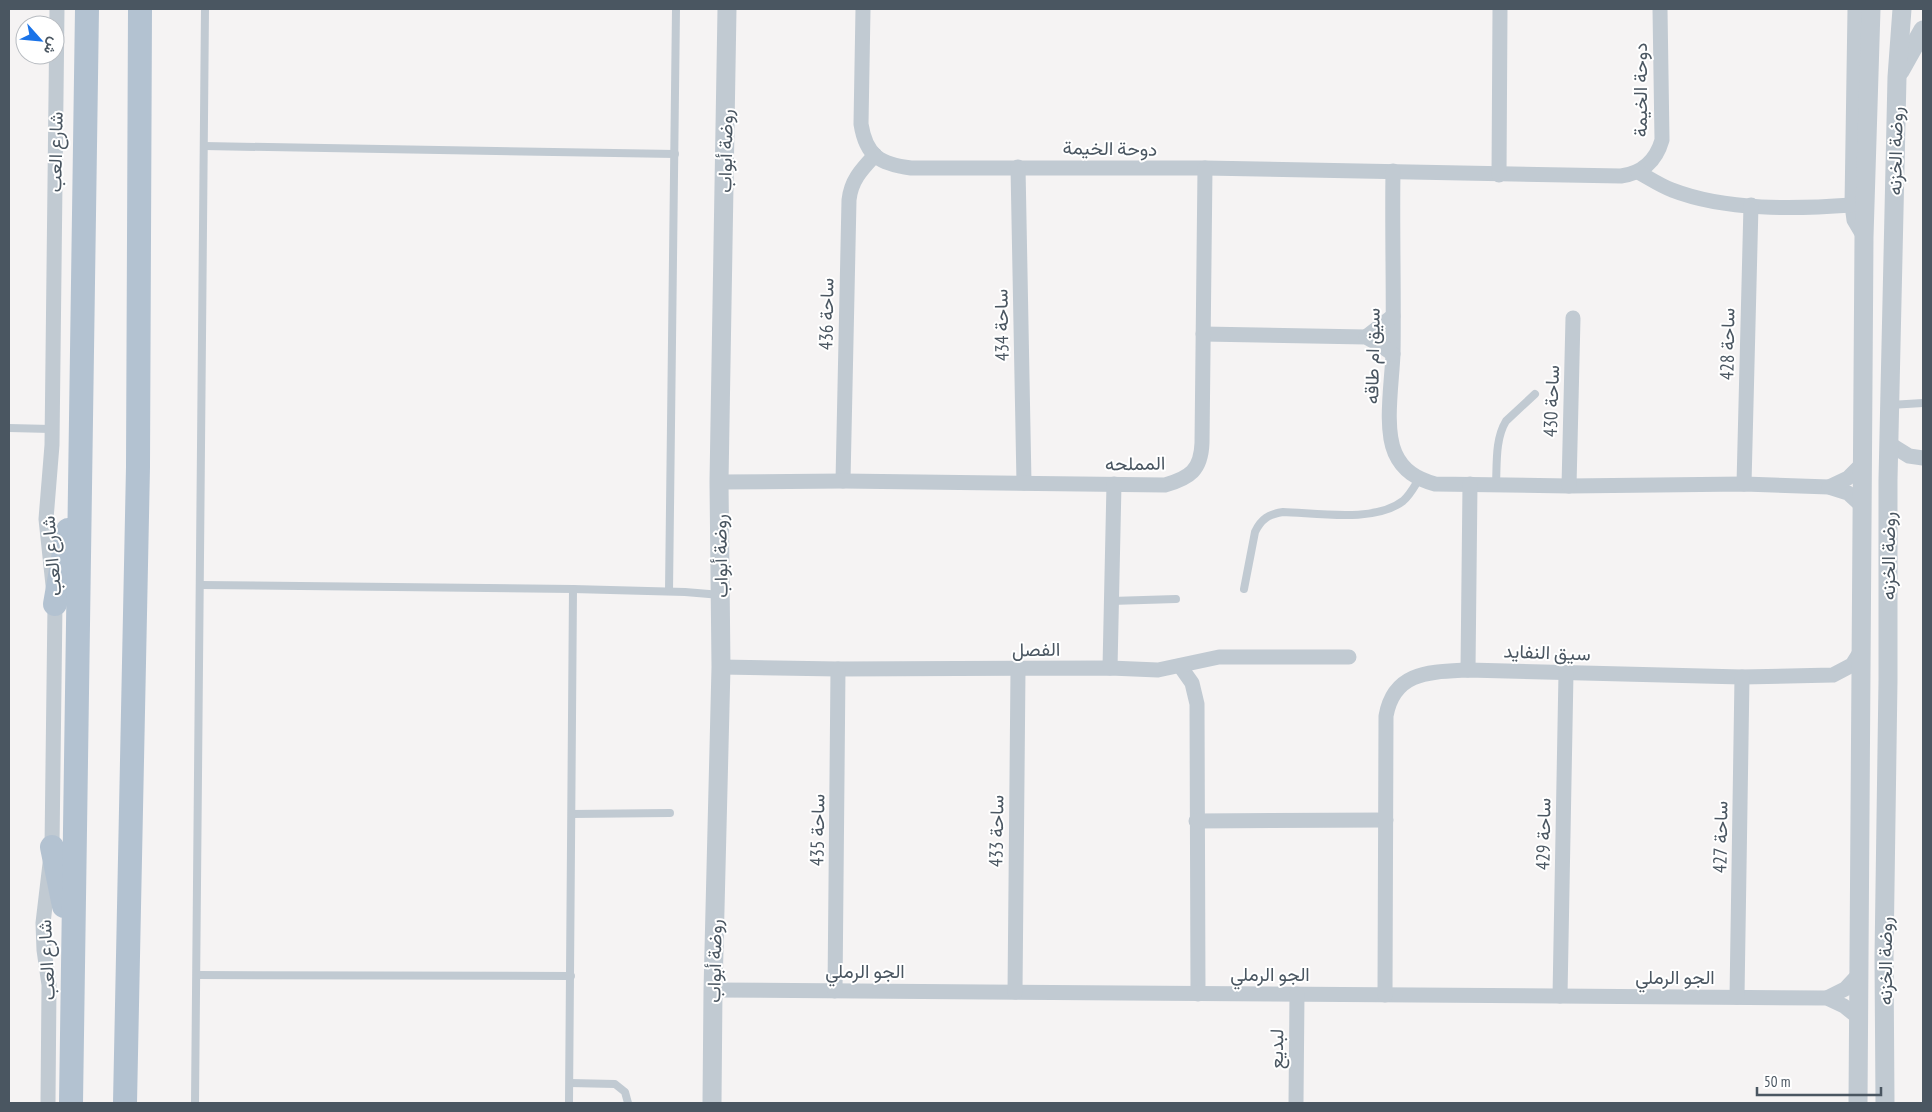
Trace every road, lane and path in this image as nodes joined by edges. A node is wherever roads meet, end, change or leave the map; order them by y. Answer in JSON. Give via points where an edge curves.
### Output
{"nodes":[{"id":1,"x":57,"y":9,"type":"edge"},
{"id":2,"x":140,"y":9,"type":"edge"},
{"id":3,"x":204,"y":9,"type":"edge"},
{"id":4,"x":676,"y":9,"type":"edge"},
{"id":5,"x":727,"y":9,"type":"edge"},
{"id":6,"x":864,"y":9,"type":"edge"},
{"id":7,"x":1500,"y":9,"type":"edge"},
{"id":8,"x":1660,"y":9,"type":"edge"},
{"id":9,"x":1855,"y":9,"type":"edge"},
{"id":10,"x":1871,"y":9,"type":"edge"},
{"id":11,"x":1902,"y":9,"type":"edge"},
{"id":12,"x":87,"y":10,"type":"edge"},
{"id":13,"x":1923,"y":30,"type":"edge"},
{"id":14,"x":1897,"y":77,"type":"junction"},
{"id":15,"x":204,"y":146,"type":"junction"},
{"id":16,"x":674,"y":154,"type":"junction"},
{"id":17,"x":875,"y":155,"type":"junction"},
{"id":18,"x":1018,"y":167,"type":"junction"},
{"id":19,"x":1205,"y":168,"type":"junction"},
{"id":20,"x":1393,"y":171,"type":"junction"},
{"id":21,"x":1638,"y":172,"type":"junction"},
{"id":22,"x":1499,"y":175,"type":"junction"},
{"id":23,"x":1751,"y":205,"type":"junction"},
{"id":24,"x":1852,"y":205,"type":"junction"},
{"id":25,"x":1864,"y":237,"type":"junction"},
{"id":26,"x":1393,"y":316,"type":"junction"},
{"id":27,"x":1573,"y":318,"type":"dead end"},
{"id":28,"x":1203,"y":334,"type":"junction"},
{"id":29,"x":1366,"y":337,"type":"junction"},
{"id":30,"x":1393,"y":354,"type":"junction"},
{"id":31,"x":1536,"y":394,"type":"dead end"},
{"id":32,"x":1923,"y":403,"type":"edge"},
{"id":33,"x":1889,"y":405,"type":"junction"},
{"id":34,"x":9,"y":428,"type":"edge"},
{"id":35,"x":52,"y":429,"type":"junction"},
{"id":36,"x":1888,"y":443,"type":"junction"},
{"id":37,"x":81,"y":454,"type":"junction"},
{"id":38,"x":1920,"y":458,"type":"edge"},
{"id":39,"x":1862,"y":464,"type":"junction"},
{"id":40,"x":1419,"y":479,"type":"junction"},
{"id":41,"x":1888,"y":480,"type":"junction"},
{"id":42,"x":843,"y":481,"type":"junction"},
{"id":43,"x":719,"y":482,"type":"junction"},
{"id":44,"x":1024,"y":483,"type":"junction"},
{"id":45,"x":1114,"y":484,"type":"junction"},
{"id":46,"x":1470,"y":484,"type":"junction"},
{"id":47,"x":1744,"y":484,"type":"junction"},
{"id":48,"x":1496,"y":485,"type":"junction"},
{"id":49,"x":1569,"y":486,"type":"junction"},
{"id":50,"x":1829,"y":487,"type":"junction"},
{"id":51,"x":1862,"y":506,"type":"junction"},
{"id":52,"x":201,"y":585,"type":"junction"},
{"id":53,"x":573,"y":589,"type":"junction"},
{"id":54,"x":1244,"y":589,"type":"dead end"},
{"id":55,"x":669,"y":591,"type":"junction"},
{"id":56,"x":720,"y":595,"type":"junction"},
{"id":57,"x":1176,"y":599,"type":"dead end"},
{"id":58,"x":1112,"y":601,"type":"junction"},
{"id":59,"x":55,"y":604,"type":"junction"},
{"id":60,"x":1862,"y":649,"type":"junction"},
{"id":61,"x":1350,"y":656,"type":"dead end"},
{"id":62,"x":1180,"y":666,"type":"junction"},
{"id":63,"x":721,"y":667,"type":"junction"},
{"id":64,"x":1110,"y":668,"type":"junction"},
{"id":65,"x":838,"y":669,"type":"junction"},
{"id":66,"x":1018,"y":670,"type":"junction"},
{"id":67,"x":1468,"y":670,"type":"junction"},
{"id":68,"x":1566,"y":672,"type":"junction"},
{"id":69,"x":1833,"y":675,"type":"junction"},
{"id":70,"x":1742,"y":677,"type":"junction"},
{"id":71,"x":1861,"y":695,"type":"junction"},
{"id":72,"x":670,"y":813,"type":"dead end"},
{"id":73,"x":572,"y":814,"type":"junction"},
{"id":74,"x":1386,"y":820,"type":"junction"},
{"id":75,"x":1196,"y":821,"type":"junction"},
{"id":76,"x":52,"y":847,"type":"junction"},
{"id":77,"x":73,"y":948,"type":"junction"},
{"id":78,"x":1859,"y":974,"type":"junction"},
{"id":79,"x":196,"y":975,"type":"junction"},
{"id":80,"x":571,"y":976,"type":"junction"},
{"id":81,"x":713,"y":990,"type":"junction"},
{"id":82,"x":835,"y":991,"type":"junction"},
{"id":83,"x":1014,"y":992,"type":"junction"},
{"id":84,"x":1198,"y":994,"type":"junction"},
{"id":85,"x":1297,"y":994,"type":"junction"},
{"id":86,"x":1386,"y":995,"type":"junction"},
{"id":87,"x":1560,"y":996,"type":"junction"},
{"id":88,"x":1737,"y":997,"type":"junction"},
{"id":89,"x":1827,"y":998,"type":"junction"},
{"id":90,"x":1859,"y":1018,"type":"junction"},
{"id":91,"x":570,"y":1083,"type":"junction"},
{"id":92,"x":48,"y":1103,"type":"edge"},
{"id":93,"x":71,"y":1103,"type":"edge"},
{"id":94,"x":125,"y":1103,"type":"edge"},
{"id":95,"x":195,"y":1103,"type":"edge"},
{"id":96,"x":569,"y":1103,"type":"edge"},
{"id":97,"x":628,"y":1103,"type":"edge"},
{"id":98,"x":712,"y":1103,"type":"edge"},
{"id":99,"x":1296,"y":1103,"type":"edge"},
{"id":100,"x":1858,"y":1103,"type":"edge"},
{"id":101,"x":1885,"y":1103,"type":"edge"}],
"edges":[{"from":1,"to":35,"type":"street","name":"شارع العب"},
{"from":2,"to":94,"type":"main road","via":[[138,467]]},
{"from":3,"to":15,"type":"lane"},
{"from":4,"to":16,"type":"lane"},
{"from":5,"to":43,"type":"street","name":"روضة أبواب"},
{"from":6,"to":17,"type":"street","via":[[861,124],[864,140]]},
{"from":7,"to":22,"type":"street"},
{"from":8,"to":21,"type":"street","name":"دوحة الخيمة","via":[[1662,140],[1654,160]]},
{"from":9,"to":24,"type":"street"},
{"from":10,"to":25,"type":"street","name":"روضة الخزنه"},
{"from":11,"to":14,"type":"street","name":"روضة الخزنه"},
{"from":12,"to":37,"type":"main road","name":"شارع العب"},
{"from":13,"to":14,"type":"street"},
{"from":14,"to":33,"type":"street","name":"روضة الخزنه"},
{"from":15,"to":16,"type":"lane"},
{"from":15,"to":52,"type":"lane"},
{"from":16,"to":55,"type":"lane"},
{"from":17,"to":18,"type":"street","name":"دوحة الخيمة","via":[[886,163],[911,168]]},
{"from":17,"to":42,"type":"street","name":"ساحة 436","via":[[858,173],[850,191]]},
{"from":18,"to":19,"type":"street","name":"دوحة الخيمة"},
{"from":18,"to":44,"type":"street","name":"ساحة 434"},
{"from":19,"to":20,"type":"street","name":"دوحة الخيمة"},
{"from":19,"to":28,"type":"street","name":"المملحه"},
{"from":20,"to":22,"type":"street","name":"دوحة الخيمة"},
{"from":20,"to":26,"type":"street","name":"سيق ام طاقه"},
{"from":21,"to":22,"type":"street","name":"دوحة الخيمة","via":[[1621,176]]},
{"from":21,"to":23,"type":"street","via":[[1672,190],[1706,200]]},
{"from":23,"to":24,"type":"street","via":[[1797,208]]},
{"from":23,"to":47,"type":"street","name":"ساحة 428"},
{"from":24,"to":25,"type":"street","via":[[1854,220]]},
{"from":25,"to":39,"type":"street","name":"روضة الخزنه"},
{"from":26,"to":29,"type":"street"},
{"from":26,"to":30,"type":"street","name":"سيق ام طاقه"},
{"from":27,"to":49,"type":"street","name":"ساحة 430"},
{"from":28,"to":29,"type":"street"},
{"from":28,"to":45,"type":"street","name":"المملحه","via":[[1202,443],[1196,468],[1190,475],[1165,485]]},
{"from":29,"to":30,"type":"street"},
{"from":30,"to":40,"type":"street","name":"سيق ام طاقه","via":[[1390,438],[1400,463]]},
{"from":31,"to":48,"type":"lane","via":[[1503,426]]},
{"from":32,"to":33,"type":"lane"},
{"from":33,"to":36,"type":"street","name":"روضة الخزنه"},
{"from":34,"to":35,"type":"lane"},
{"from":35,"to":59,"type":"street","name":"شارع العب","via":[[46,519]]},
{"from":36,"to":38,"type":"street","via":[[1901,452]]},
{"from":36,"to":41,"type":"street","name":"روضة الخزنه"},
{"from":37,"to":59,"type":"main road"},
{"from":37,"to":77,"type":"main road","name":"شارع العب"},
{"from":38,"to":41,"type":"street","via":[[1900,466]]},
{"from":39,"to":50,"type":"street","via":[[1848,478]]},
{"from":39,"to":51,"type":"street","name":"روضة الخزنه"},
{"from":40,"to":46,"type":"street","name":"سيق ام طاقه","via":[[1435,484]]},
{"from":40,"to":54,"type":"lane","via":[[1403,501],[1377,513],[1283,512],[1266,517],[1255,532]]},
{"from":41,"to":101,"type":"street","name":"روضة الخزنه"},
{"from":42,"to":43,"type":"street","name":"المملحه"},
{"from":42,"to":44,"type":"street","name":"المملحه"},
{"from":43,"to":56,"type":"street","name":"روضة أبواب"},
{"from":44,"to":45,"type":"street","name":"المملحه"},
{"from":45,"to":58,"type":"street"},
{"from":46,"to":48,"type":"street","name":"سيق ام طاقه"},
{"from":46,"to":67,"type":"street"},
{"from":47,"to":49,"type":"street","name":"سيق ام طاقه"},
{"from":47,"to":50,"type":"street","name":"سيق ام طاقه"},
{"from":48,"to":49,"type":"street","name":"سيق ام طاقه"},
{"from":50,"to":51,"type":"street","name":"سيق ام طاقه","via":[[1848,494]]},
{"from":51,"to":60,"type":"street","name":"روضة الخزنه"},
{"from":52,"to":53,"type":"lane"},
{"from":52,"to":79,"type":"lane"},
{"from":53,"to":55,"type":"lane"},
{"from":53,"to":73,"type":"lane"},
{"from":55,"to":56,"type":"lane"},
{"from":56,"to":63,"type":"street","name":"روضة أبواب"},
{"from":57,"to":58,"type":"lane"},
{"from":58,"to":64,"type":"street"},
{"from":59,"to":76,"type":"street","name":"شارع العب"},
{"from":60,"to":69,"type":"street","via":[[1852,664]]},
{"from":60,"to":71,"type":"street","name":"روضة الخزنه"},
{"from":61,"to":62,"type":"street","name":"الفصل","via":[[1219,657]]},
{"from":62,"to":64,"type":"street","name":"الفصل","via":[[1158,670]]},
{"from":62,"to":75,"type":"street","via":[[1192,684],[1197,704]]},
{"from":63,"to":65,"type":"street","name":"الفصل"},
{"from":63,"to":81,"type":"street","name":"روضة أبواب"},
{"from":64,"to":66,"type":"street","name":"الفصل"},
{"from":65,"to":66,"type":"street","name":"الفصل"},
{"from":65,"to":82,"type":"street","name":"ساحة 435"},
{"from":66,"to":83,"type":"street","name":"ساحة 433"},
{"from":67,"to":68,"type":"street","name":"سيق النفايد"},
{"from":67,"to":74,"type":"street","name":"سيق النفايد","via":[[1415,676],[1399,688],[1388,705]]},
{"from":68,"to":70,"type":"street","name":"سيق النفايد"},
{"from":68,"to":87,"type":"street","name":"ساحة 429"},
{"from":69,"to":70,"type":"street","name":"سيق النفايد"},
{"from":69,"to":71,"type":"street","via":[[1851,683]]},
{"from":70,"to":88,"type":"street","name":"ساحة 427"},
{"from":71,"to":78,"type":"street","name":"روضة الخزنه"},
{"from":72,"to":73,"type":"lane"},
{"from":73,"to":80,"type":"lane"},
{"from":74,"to":75,"type":"street"},
{"from":74,"to":86,"type":"street","name":"سيق النفايد"},
{"from":75,"to":84,"type":"street"},
{"from":76,"to":77,"type":"main road"},
{"from":76,"to":92,"type":"street","name":"شارع العب","via":[[43,924],[49,985]]},
{"from":77,"to":93,"type":"main road","name":"شارع العب"},
{"from":78,"to":89,"type":"street","via":[[1845,989]]},
{"from":78,"to":90,"type":"street","name":"روضة الخزنه"},
{"from":79,"to":80,"type":"lane"},
{"from":79,"to":95,"type":"lane"},
{"from":80,"to":91,"type":"lane"},
{"from":81,"to":82,"type":"street","name":"الجو الرملي"},
{"from":81,"to":98,"type":"street","name":"روضة أبواب"},
{"from":82,"to":83,"type":"street","name":"الجو الرملي"},
{"from":83,"to":84,"type":"street","name":"الجو الرملي"},
{"from":84,"to":85,"type":"street","name":"الجو الرملي"},
{"from":85,"to":86,"type":"street","name":"الجو الرملي"},
{"from":85,"to":99,"type":"street","name":"لبديع"},
{"from":86,"to":87,"type":"street","name":"الجو الرملي"},
{"from":87,"to":88,"type":"street","name":"الجو الرملي"},
{"from":88,"to":89,"type":"street","name":"الجو الرملي"},
{"from":89,"to":90,"type":"street","name":"الجو الرملي"},
{"from":90,"to":100,"type":"street","name":"روضة الخزنه"},
{"from":91,"to":96,"type":"lane"},
{"from":91,"to":97,"type":"lane","via":[[615,1084],[625,1092]]}]}
